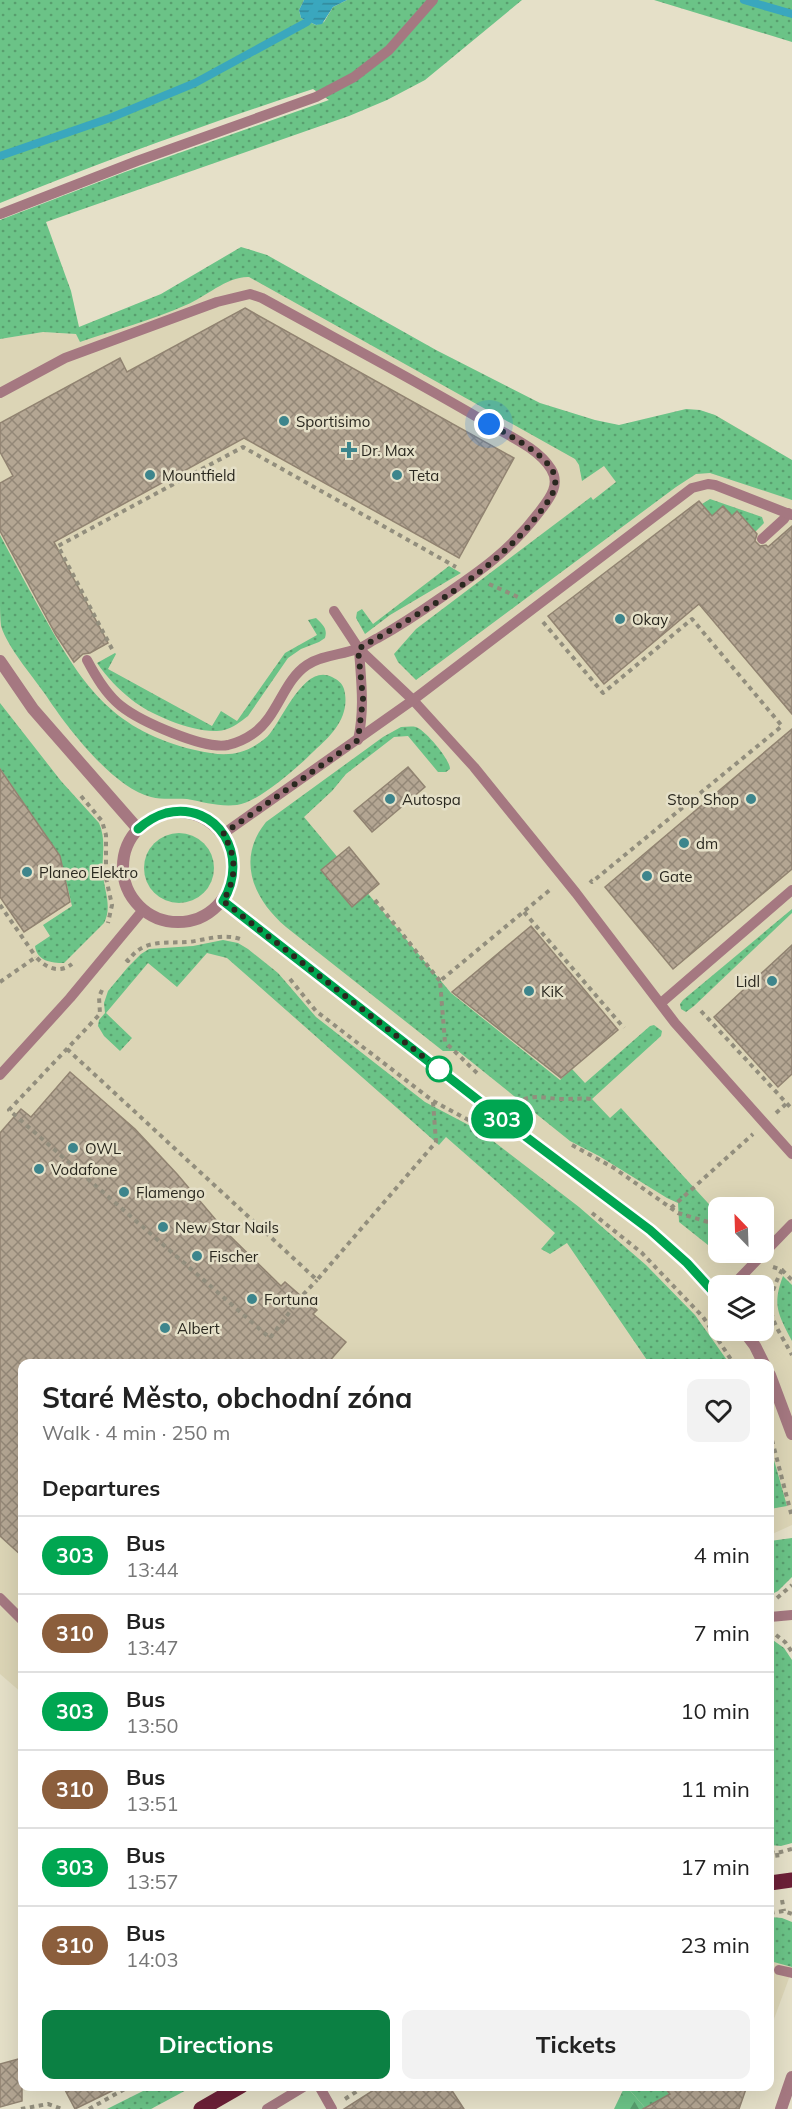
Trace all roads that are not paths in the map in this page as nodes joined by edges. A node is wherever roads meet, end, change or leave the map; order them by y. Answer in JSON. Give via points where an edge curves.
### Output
{"nodes":[{"id":1,"x":433,"y":0,"type":"edge"},
{"id":2,"x":0,"y":214,"type":"edge"},
{"id":3,"x":0,"y":393,"type":"edge"},
{"id":4,"x":790,"y":514,"type":"edge"},
{"id":5,"x":762,"y":539,"type":"dead end"},
{"id":6,"x":334,"y":611,"type":"dead end"},
{"id":7,"x":358,"y":649,"type":"junction"},
{"id":8,"x":87,"y":660,"type":"dead end"},
{"id":9,"x":0,"y":661,"type":"edge"},
{"id":10,"x":413,"y":700,"type":"junction"},
{"id":11,"x":358,"y":740,"type":"junction"},
{"id":12,"x":138,"y":829,"type":"junction"},
{"id":13,"x":223,"y":834,"type":"junction"},
{"id":14,"x":792,"y":890,"type":"edge"},
{"id":15,"x":223,"y":901,"type":"junction"},
{"id":16,"x":142,"y":910,"type":"junction"},
{"id":17,"x":661,"y":1003,"type":"junction"},
{"id":18,"x":0,"y":1075,"type":"edge"},
{"id":19,"x":792,"y":1154,"type":"edge"},
{"id":20,"x":792,"y":1224,"type":"edge"},
{"id":21,"x":743,"y":1275,"type":"edge"},
{"id":22,"x":708,"y":1286,"type":"edge"},
{"id":23,"x":751,"y":1341,"type":"edge"},
{"id":24,"x":762,"y":1359,"type":"edge"},
{"id":25,"x":774,"y":1387,"type":"edge"},
{"id":26,"x":792,"y":1434,"type":"edge"},
{"id":27,"x":0,"y":1598,"type":"edge"},
{"id":28,"x":792,"y":1615,"type":"edge"},
{"id":29,"x":18,"y":1616,"type":"edge"},
{"id":30,"x":774,"y":1617,"type":"edge"},
{"id":31,"x":792,"y":1880,"type":"edge"},
{"id":32,"x":774,"y":1882,"type":"edge"},
{"id":33,"x":779,"y":1970,"type":"dead end"},
{"id":34,"x":792,"y":1973,"type":"edge"},
{"id":35,"x":792,"y":2077,"type":"edge"},
{"id":36,"x":232,"y":2091,"type":"edge"},
{"id":37,"x":297,"y":2091,"type":"edge"},
{"id":38,"x":322,"y":2091,"type":"edge"},
{"id":39,"x":201,"y":2109,"type":"edge"},
{"id":40,"x":267,"y":2109,"type":"edge"},
{"id":41,"x":332,"y":2109,"type":"edge"},
{"id":42,"x":781,"y":2109,"type":"edge"}],
"edges":[{"from":1,"to":2,"type":"lane","via":[[389,50],[354,77],[316,97]]},
{"from":3,"to":7,"type":"lane","via":[[65,358],[217,302],[250,294],[469,412],[528,447],[551,468],[555,478],[553,494],[510,548],[406,622]]},
{"from":4,"to":5,"type":"lane"},
{"from":4,"to":10,"type":"lane","via":[[716,485],[692,488]]},
{"from":6,"to":7,"type":"lane"},
{"from":7,"to":8,"type":"lane","via":[[305,666],[264,724],[254,733],[226,745],[181,736],[139,718],[105,690]]},
{"from":7,"to":10,"type":"lane"},
{"from":7,"to":11,"type":"lane","via":[[363,699]]},
{"from":9,"to":12,"type":"street","via":[[33,709]]},
{"from":10,"to":11,"type":"lane"},
{"from":10,"to":17,"type":"lane","via":[[474,767]]},
{"from":11,"to":13,"type":"lane"},
{"from":12,"to":13,"type":"street","via":[[150,819],[182,811],[198,815]]},
{"from":12,"to":16,"type":"street","via":[[125,851],[123,877],[127,890]]},
{"from":13,"to":15,"type":"street","via":[[230,844],[234,867]]},
{"from":14,"to":17,"type":"lane"},
{"from":15,"to":16,"type":"street","via":[[193,921],[176,923]]},
{"from":15,"to":22,"type":"street","via":[[650,1230]]},
{"from":16,"to":18,"type":"lane"},
{"from":17,"to":19,"type":"lane"},
{"from":20,"to":21,"type":"lane"},
{"from":23,"to":24,"type":"street"},
{"from":25,"to":26,"type":"street"},
{"from":27,"to":29,"type":"lane"},
{"from":28,"to":30,"type":"lane"},
{"from":31,"to":32,"type":"main road"},
{"from":33,"to":34,"type":"lane"},
{"from":35,"to":42,"type":"street"},
{"from":36,"to":39,"type":"main road"},
{"from":37,"to":40,"type":"lane"},
{"from":38,"to":41,"type":"lane"}]}
